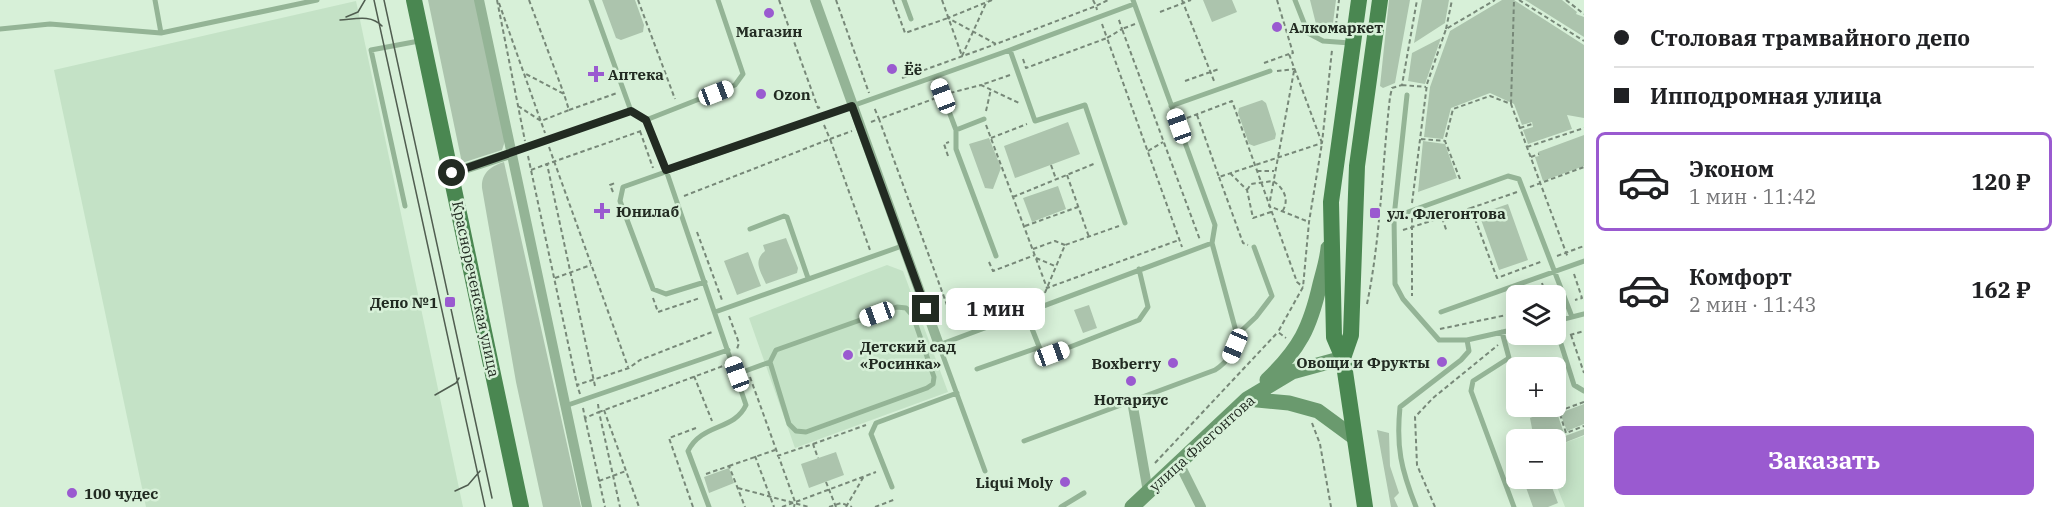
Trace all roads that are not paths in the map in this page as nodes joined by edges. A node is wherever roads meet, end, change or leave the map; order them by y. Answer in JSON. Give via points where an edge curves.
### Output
{"nodes":[{"id":1,"x":155,"y":0,"type":"edge"},
{"id":2,"x":317,"y":0,"type":"edge"},
{"id":3,"x":414,"y":0,"type":"edge"},
{"id":4,"x":479,"y":0,"type":"edge"},
{"id":5,"x":591,"y":0,"type":"edge"},
{"id":6,"x":718,"y":0,"type":"edge"},
{"id":7,"x":815,"y":0,"type":"edge"},
{"id":8,"x":904,"y":0,"type":"edge"},
{"id":9,"x":1295,"y":0,"type":"edge"},
{"id":10,"x":1359,"y":0,"type":"edge"},
{"id":11,"x":1380,"y":0,"type":"edge"},
{"id":12,"x":1134,"y":2,"type":"edge"},
{"id":13,"x":911,"y":19,"type":"dead end"},
{"id":14,"x":0,"y":29,"type":"edge"},
{"id":15,"x":161,"y":33,"type":"junction"},
{"id":16,"x":424,"y":40,"type":"junction"},
{"id":17,"x":1352,"y":43,"type":"junction"},
{"id":18,"x":1010,"y":50,"type":"junction"},
{"id":19,"x":1270,"y":71,"type":"road end"},
{"id":20,"x":936,"y":77,"type":"junction"},
{"id":21,"x":1190,"y":90,"type":"dead end"},
{"id":22,"x":1407,"y":95,"type":"dead end"},
{"id":23,"x":1194,"y":98,"type":"junction"},
{"id":24,"x":852,"y":106,"type":"junction"},
{"id":25,"x":1171,"y":106,"type":"junction"},
{"id":26,"x":631,"y":111,"type":"junction"},
{"id":27,"x":984,"y":119,"type":"road end"},
{"id":28,"x":646,"y":120,"type":"junction"},
{"id":29,"x":956,"y":130,"type":"junction"},
{"id":30,"x":510,"y":154,"type":"junction"},
{"id":31,"x":666,"y":170,"type":"junction"},
{"id":32,"x":452,"y":173,"type":"junction"},
{"id":33,"x":405,"y":206,"type":"dead end"},
{"id":34,"x":1394,"y":218,"type":"junction"},
{"id":35,"x":1331,"y":221,"type":"junction"},
{"id":36,"x":1125,"y":223,"type":"road end"},
{"id":37,"x":750,"y":229,"type":"dead end"},
{"id":38,"x":1212,"y":243,"type":"junction"},
{"id":39,"x":902,"y":246,"type":"junction"},
{"id":40,"x":1254,"y":247,"type":"road end"},
{"id":41,"x":996,"y":256,"type":"dead end"},
{"id":42,"x":1584,"y":261,"type":"edge"},
{"id":43,"x":1139,"y":269,"type":"junction"},
{"id":44,"x":1555,"y":271,"type":"junction"},
{"id":45,"x":808,"y":278,"type":"junction"},
{"id":46,"x":705,"y":282,"type":"junction"},
{"id":47,"x":1025,"y":311,"type":"junction"},
{"id":48,"x":715,"y":312,"type":"junction"},
{"id":49,"x":1441,"y":312,"type":"dead end"},
{"id":50,"x":1584,"y":314,"type":"edge"},
{"id":51,"x":1572,"y":317,"type":"junction"},
{"id":52,"x":1566,"y":318,"type":"edge"},
{"id":53,"x":1506,"y":331,"type":"edge"},
{"id":54,"x":1502,"y":332,"type":"junction"},
{"id":55,"x":1236,"y":335,"type":"junction"},
{"id":56,"x":1467,"y":340,"type":"junction"},
{"id":57,"x":939,"y":345,"type":"junction"},
{"id":58,"x":1561,"y":345,"type":"edge"},
{"id":59,"x":1038,"y":348,"type":"junction"},
{"id":60,"x":728,"y":350,"type":"junction"},
{"id":61,"x":1343,"y":358,"type":"junction"},
{"id":62,"x":770,"y":362,"type":"junction"},
{"id":63,"x":977,"y":369,"type":"dead end"},
{"id":64,"x":737,"y":374,"type":"junction"},
{"id":65,"x":1584,"y":391,"type":"edge"},
{"id":66,"x":957,"y":393,"type":"junction"},
{"id":67,"x":1247,"y":399,"type":"junction"},
{"id":68,"x":1132,"y":401,"type":"junction"},
{"id":69,"x":564,"y":406,"type":"junction"},
{"id":70,"x":1352,"y":436,"type":"junction"},
{"id":71,"x":1024,"y":441,"type":"dead end"},
{"id":72,"x":1179,"y":463,"type":"junction"},
{"id":73,"x":985,"y":471,"type":"dead end"},
{"id":74,"x":892,"y":488,"type":"dead end"},
{"id":75,"x":1084,"y":492,"type":"dead end"},
{"id":76,"x":1148,"y":492,"type":"junction"},
{"id":77,"x":521,"y":507,"type":"edge"},
{"id":78,"x":587,"y":507,"type":"edge"},
{"id":79,"x":709,"y":507,"type":"edge"},
{"id":80,"x":1061,"y":507,"type":"edge"},
{"id":81,"x":1132,"y":507,"type":"edge"},
{"id":82,"x":1202,"y":507,"type":"edge"},
{"id":83,"x":1365,"y":507,"type":"edge"},
{"id":84,"x":1416,"y":507,"type":"edge"},
{"id":85,"x":1514,"y":507,"type":"edge"}],
"edges":[{"from":1,"to":15,"type":"lane"},
{"from":2,"to":15,"type":"lane"},
{"from":3,"to":16,"type":"main road","name":"Краснореченская улица"},
{"from":4,"to":30,"type":"street"},
{"from":5,"to":26,"type":"lane"},
{"from":6,"to":28,"type":"lane","via":[[743,74],[735,85]]},
{"from":7,"to":24,"type":"street"},
{"from":8,"to":13,"type":"lane"},
{"from":9,"to":17,"type":"lane","via":[[1308,33],[1323,40]]},
{"from":10,"to":17,"type":"main road"},
{"from":11,"to":61,"type":"main road","via":[[1357,166],[1351,335]]},
{"from":12,"to":18,"type":"lane"},
{"from":12,"to":25,"type":"lane"},
{"from":14,"to":15,"type":"lane","via":[[50,24]]},
{"from":16,"to":32,"type":"main road","name":"Краснореченская улица"},
{"from":16,"to":33,"type":"lane","via":[[371,50]]},
{"from":17,"to":35,"type":"main road"},
{"from":18,"to":20,"type":"lane"},
{"from":18,"to":36,"type":"lane","via":[[1035,121],[1085,105]]},
{"from":19,"to":23,"type":"lane"},
{"from":20,"to":24,"type":"lane"},
{"from":20,"to":29,"type":"lane"},
{"from":21,"to":23,"type":"lane"},
{"from":22,"to":34,"type":"lane"},
{"from":23,"to":25,"type":"lane"},
{"from":24,"to":31,"type":"lane"},
{"from":24,"to":39,"type":"street"},
{"from":25,"to":38,"type":"lane","via":[[1215,225]]},
{"from":26,"to":28,"type":"lane"},
{"from":26,"to":30,"type":"lane"},
{"from":27,"to":29,"type":"lane"},
{"from":28,"to":31,"type":"lane"},
{"from":29,"to":41,"type":"lane","via":[[956,149]]},
{"from":30,"to":32,"type":"street"},
{"from":30,"to":69,"type":"street"},
{"from":31,"to":46,"type":"lane"},
{"from":31,"to":46,"type":"lane","via":[[623,187],[620,201],[652,289],[666,294]]},
{"from":32,"to":77,"type":"main road","name":"Краснореченская улица"},
{"from":34,"to":44,"type":"lane","via":[[1508,176],[1519,179]]},
{"from":34,"to":56,"type":"lane","via":[[1395,284],[1403,299],[1439,340]]},
{"from":35,"to":61,"type":"main road","via":[[1334,337]]},
{"from":35,"to":67,"type":"street","via":[[1316,308],[1308,329],[1284,364]]},
{"from":37,"to":45,"type":"lane","via":[[787,217]]},
{"from":38,"to":43,"type":"lane"},
{"from":38,"to":55,"type":"lane"},
{"from":39,"to":45,"type":"lane"},
{"from":39,"to":57,"type":"street"},
{"from":40,"to":55,"type":"lane","via":[[1272,296]]},
{"from":42,"to":44,"type":"lane"},
{"from":43,"to":47,"type":"lane"},
{"from":43,"to":59,"type":"lane","via":[[1148,307],[1140,320],[1052,354],[1042,354]]},
{"from":44,"to":49,"type":"lane"},
{"from":44,"to":51,"type":"lane"},
{"from":45,"to":48,"type":"lane"},
{"from":46,"to":48,"type":"lane"},
{"from":47,"to":57,"type":"lane"},
{"from":47,"to":59,"type":"lane"},
{"from":48,"to":60,"type":"lane"},
{"from":50,"to":51,"type":"lane"},
{"from":51,"to":52,"type":"lane"},
{"from":53,"to":54,"type":"lane"},
{"from":54,"to":56,"type":"lane"},
{"from":54,"to":85,"type":"lane","via":[[1509,358],[1473,381],[1471,391]]},
{"from":55,"to":68,"type":"lane","via":[[1228,362]]},
{"from":56,"to":84,"type":"lane","via":[[1470,351],[1400,407],[1397,439],[1401,469]]},
{"from":57,"to":66,"type":"lane"},
{"from":58,"to":65,"type":"lane","via":[[1574,384]]},
{"from":59,"to":63,"type":"lane"},
{"from":60,"to":64,"type":"lane"},
{"from":60,"to":69,"type":"lane"},
{"from":61,"to":67,"type":"street","name":"улица Флегонтова","via":[[1292,372]]},
{"from":61,"to":70,"type":"main road"},
{"from":62,"to":62,"type":"lane","via":[[776,350],[897,307],[906,308],[913,316],[934,377],[927,388],[806,432],[796,431],[789,424]]},
{"from":62,"to":64,"type":"lane"},
{"from":64,"to":79,"type":"lane","via":[[746,405],[742,414],[694,439],[688,451]]},
{"from":66,"to":73,"type":"lane"},
{"from":66,"to":74,"type":"lane","via":[[876,423],[872,434]]},
{"from":67,"to":70,"type":"street","via":[[1318,411]]},
{"from":67,"to":72,"type":"street","name":"улица Флегонтова"},
{"from":68,"to":71,"type":"lane"},
{"from":68,"to":76,"type":"street"},
{"from":69,"to":78,"type":"street"},
{"from":70,"to":83,"type":"main road"},
{"from":72,"to":76,"type":"street","name":"улица Флегонтова"},
{"from":72,"to":82,"type":"street"},
{"from":75,"to":80,"type":"lane"},
{"from":76,"to":81,"type":"street","name":"улица Флегонтова"}]}
